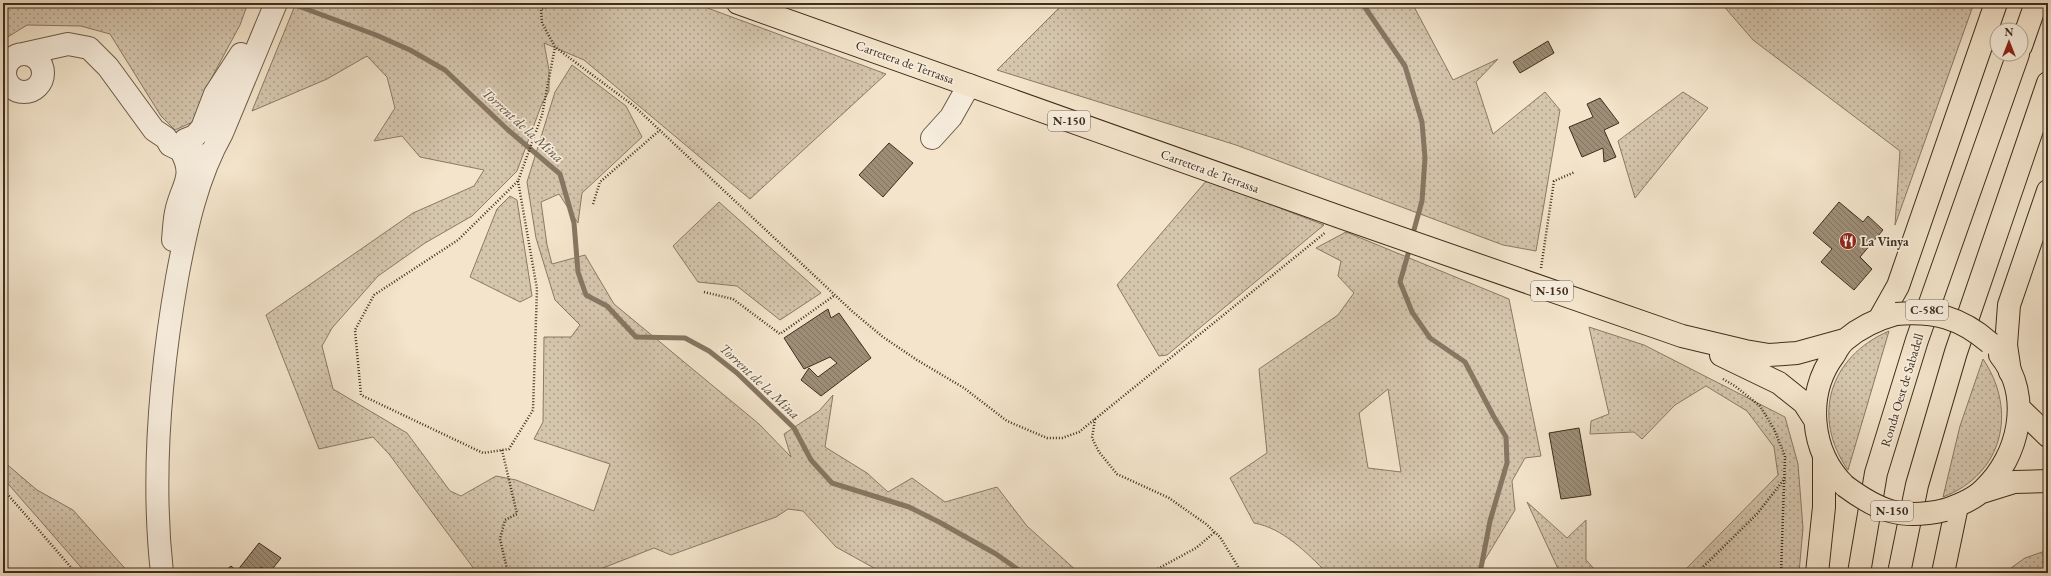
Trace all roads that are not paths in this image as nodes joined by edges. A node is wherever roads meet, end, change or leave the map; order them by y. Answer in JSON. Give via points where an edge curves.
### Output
{"nodes":[{"id":1,"x":263,"y":3,"type":"edge"},
{"id":2,"x":276,"y":3,"type":"edge"},
{"id":3,"x":738,"y":3,"type":"edge"},
{"id":4,"x":1996,"y":3,"type":"edge"},
{"id":5,"x":2036,"y":3,"type":"edge"},
{"id":6,"x":2029,"y":23,"type":"edge"},
{"id":7,"x":53,"y":48,"type":"junction"},
{"id":8,"x":23,"y":54,"type":"junction"},
{"id":9,"x":2015,"y":62,"type":"edge"},
{"id":10,"x":43,"y":72,"type":"junction"},
{"id":11,"x":2048,"y":83,"type":"edge"},
{"id":12,"x":969,"y":85,"type":"junction"},
{"id":13,"x":932,"y":138,"type":"dead end"},
{"id":14,"x":189,"y":148,"type":"junction"},
{"id":15,"x":2048,"y":191,"type":"edge"},
{"id":16,"x":174,"y":295,"type":"junction"},
{"id":17,"x":1888,"y":316,"type":"junction"},
{"id":18,"x":1682,"y":336,"type":"junction"},
{"id":19,"x":1844,"y":340,"type":"junction"},
{"id":20,"x":2010,"y":372,"type":"junction"},
{"id":21,"x":2019,"y":408,"type":"junction"},
{"id":22,"x":1815,"y":420,"type":"junction"},
{"id":23,"x":2048,"y":436,"type":"edge"},
{"id":24,"x":1824,"y":458,"type":"junction"},
{"id":25,"x":2048,"y":480,"type":"edge"},
{"id":26,"x":1982,"y":492,"type":"junction"},
{"id":27,"x":1951,"y":508,"type":"junction"},
{"id":28,"x":162,"y":573,"type":"edge"},
{"id":29,"x":1817,"y":573,"type":"edge"},
{"id":30,"x":1859,"y":573,"type":"edge"},
{"id":31,"x":1899,"y":573,"type":"edge"},
{"id":32,"x":1943,"y":573,"type":"edge"}],
"edges":[{"from":1,"to":14,"type":"street","via":[[241,54],[215,94],[202,128]]},
{"from":2,"to":14,"type":"street","via":[[222,134]]},
{"from":3,"to":12,"type":"main road","name":"Carretera de Terrassa","number":"N-150"},
{"from":4,"to":17,"type":"main road"},
{"from":5,"to":6,"type":"main road"},
{"from":7,"to":8,"type":"street"},
{"from":7,"to":10,"type":"street","via":[[47,56]]},
{"from":7,"to":14,"type":"street","via":[[68,44],[89,48],[108,67],[154,130]]},
{"from":8,"to":10,"type":"street","via":[[38,60]]},
{"from":8,"to":10,"type":"street","via":[[11,60],[7,66],[6,78],[13,89],[31,91],[39,86]]},
{"from":9,"to":30,"type":"main road","name":"Ronda Oest de Sabadell","number":"C-58C","via":[[1917,340],[1876,473]]},
{"from":11,"to":31,"type":"main road","number":"C-58C","via":[[1956,352],[1917,485]]},
{"from":12,"to":13,"type":"street","via":[[951,117]]},
{"from":12,"to":18,"type":"main road","name":"Carretera de Terrassa","number":"N-150"},
{"from":14,"to":16,"type":"street","via":[[189,170],[174,226]]},
{"from":14,"to":16,"type":"street","via":[[201,171],[200,187],[183,249]]},
{"from":15,"to":20,"type":"main road","via":[[2009,305],[2006,345]]},
{"from":16,"to":28,"type":"street","via":[[156,450]]},
{"from":17,"to":19,"type":"main road","number":"N-150"},
{"from":17,"to":20,"type":"main road","number":"N-150","bridge":true,"via":[[1924,312],[1945,316],[1966,325],[1990,343]]},
{"from":18,"to":19,"type":"main road","name":"Carretera de Terrassa","number":"N-150","via":[[1770,355],[1796,353]]},
{"from":18,"to":22,"type":"main road","name":"Carretera de Terrassa","number":"N-150","via":[[1779,383],[1804,403]]},
{"from":19,"to":22,"type":"main road","number":"N-150","via":[[1821,376],[1815,403]]},
{"from":20,"to":21,"type":"main road","number":"N-150"},
{"from":21,"to":23,"type":"main road"},
{"from":21,"to":26,"type":"main road","number":"N-150","via":[[2014,442],[2008,456]]},
{"from":22,"to":24,"type":"main road","number":"N-150"},
{"from":24,"to":27,"type":"main road","number":"N-150","bridge":true,"via":[[1845,486],[1877,506],[1898,513],[1924,515]]},
{"from":24,"to":29,"type":"main road","via":[[1824,508]]},
{"from":25,"to":26,"type":"main road","number":"N-150","via":[[2014,482]]},
{"from":26,"to":27,"type":"main road","number":"N-150"},
{"from":27,"to":32,"type":"main road"}]}
